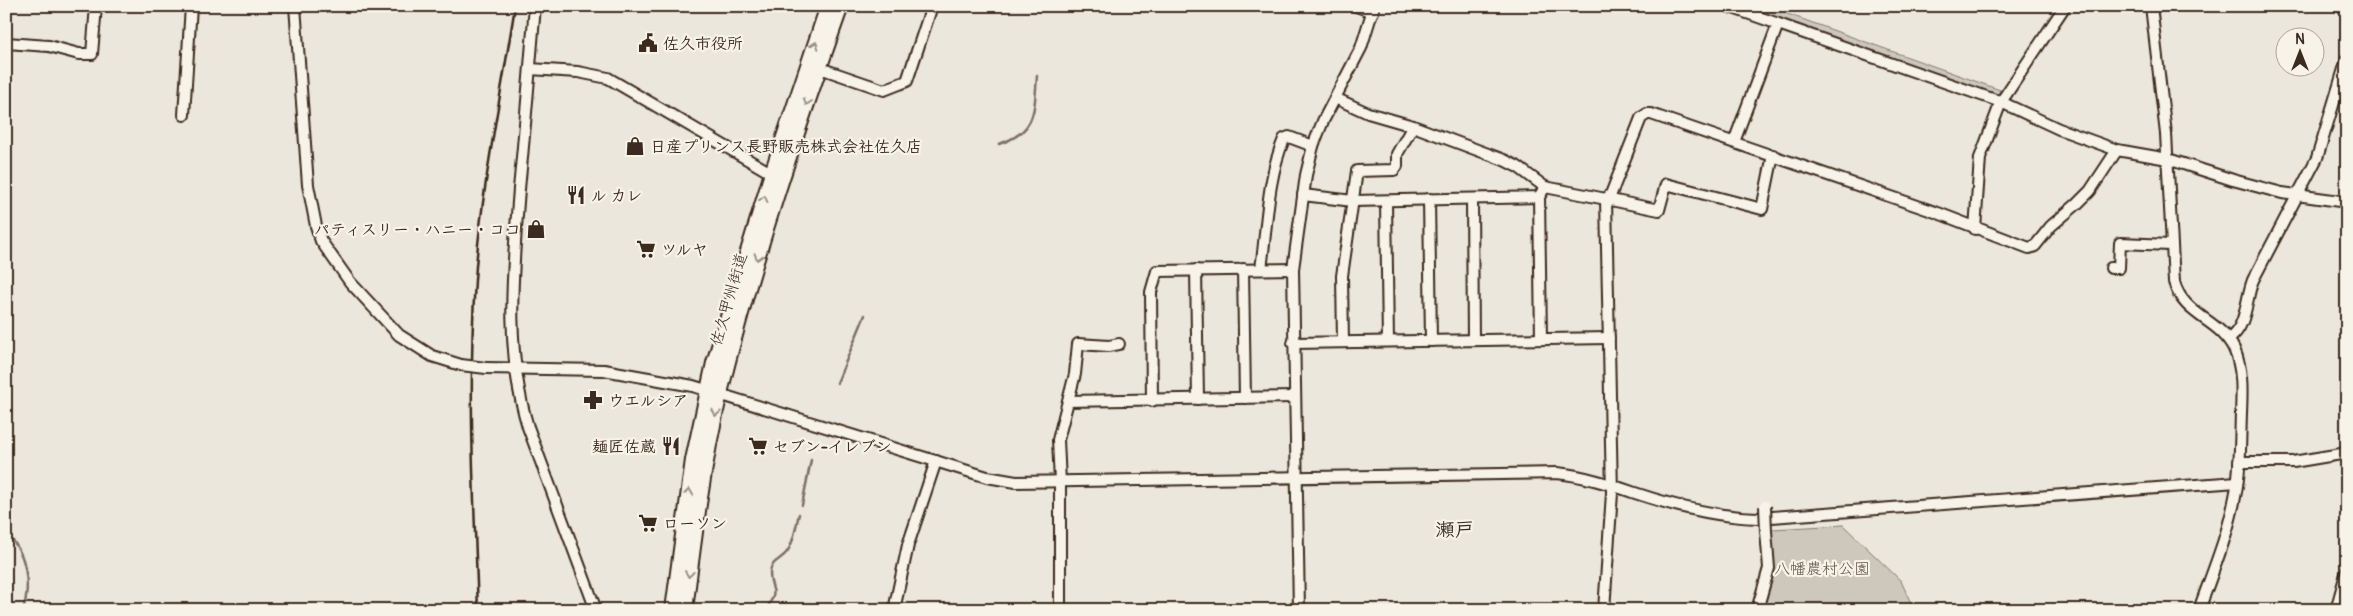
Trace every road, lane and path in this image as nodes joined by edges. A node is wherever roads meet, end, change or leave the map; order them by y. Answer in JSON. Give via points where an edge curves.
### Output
{"nodes":[{"id":1,"x":96,"y":6,"type":"edge"},
{"id":2,"x":191,"y":6,"type":"edge"},
{"id":3,"x":295,"y":6,"type":"edge"},
{"id":4,"x":535,"y":6,"type":"edge"},
{"id":5,"x":828,"y":6,"type":"edge"},
{"id":6,"x":841,"y":6,"type":"edge"},
{"id":7,"x":927,"y":6,"type":"edge"},
{"id":8,"x":1356,"y":6,"type":"edge"},
{"id":9,"x":1727,"y":6,"type":"edge"},
{"id":10,"x":2065,"y":6,"type":"edge"},
{"id":11,"x":2151,"y":6,"type":"edge"},
{"id":12,"x":1373,"y":9,"type":"edge"},
{"id":13,"x":1778,"y":24,"type":"junction"},
{"id":14,"x":6,"y":43,"type":"edge"},
{"id":15,"x":2347,"y":59,"type":"edge"},
{"id":16,"x":814,"y":66,"type":"junction"},
{"id":17,"x":530,"y":69,"type":"junction"},
{"id":18,"x":1335,"y":98,"type":"junction"},
{"id":19,"x":2001,"y":102,"type":"junction"},
{"id":20,"x":184,"y":115,"type":"dead end"},
{"id":21,"x":1413,"y":126,"type":"junction"},
{"id":22,"x":1734,"y":142,"type":"junction"},
{"id":23,"x":1313,"y":146,"type":"junction"},
{"id":24,"x":2117,"y":150,"type":"junction"},
{"id":25,"x":1774,"y":155,"type":"junction"},
{"id":26,"x":2168,"y":159,"type":"junction"},
{"id":27,"x":777,"y":176,"type":"junction"},
{"id":28,"x":1545,"y":187,"type":"junction"},
{"id":29,"x":1303,"y":195,"type":"junction"},
{"id":30,"x":2297,"y":196,"type":"junction"},
{"id":31,"x":1539,"y":197,"type":"junction"},
{"id":32,"x":1428,"y":199,"type":"junction"},
{"id":33,"x":1472,"y":199,"type":"junction"},
{"id":34,"x":1606,"y":199,"type":"junction"},
{"id":35,"x":1386,"y":200,"type":"junction"},
{"id":36,"x":1353,"y":201,"type":"junction"},
{"id":37,"x":2343,"y":202,"type":"edge"},
{"id":38,"x":1975,"y":228,"type":"junction"},
{"id":39,"x":2171,"y":245,"type":"junction"},
{"id":40,"x":2112,"y":268,"type":"dead end"},
{"id":41,"x":1242,"y":269,"type":"junction"},
{"id":42,"x":1261,"y":269,"type":"junction"},
{"id":43,"x":1293,"y":269,"type":"junction"},
{"id":44,"x":1196,"y":270,"type":"junction"},
{"id":45,"x":1609,"y":338,"type":"junction"},
{"id":46,"x":1541,"y":339,"type":"junction"},
{"id":47,"x":2229,"y":339,"type":"junction"},
{"id":48,"x":1473,"y":340,"type":"junction"},
{"id":49,"x":1431,"y":341,"type":"junction"},
{"id":50,"x":1343,"y":342,"type":"junction"},
{"id":51,"x":1388,"y":342,"type":"junction"},
{"id":52,"x":1294,"y":343,"type":"junction"},
{"id":53,"x":1119,"y":344,"type":"dead end"},
{"id":54,"x":515,"y":368,"type":"junction"},
{"id":55,"x":714,"y":392,"type":"junction"},
{"id":56,"x":1294,"y":397,"type":"junction"},
{"id":57,"x":1245,"y":398,"type":"junction"},
{"id":58,"x":1198,"y":399,"type":"junction"},
{"id":59,"x":1152,"y":400,"type":"junction"},
{"id":60,"x":1068,"y":401,"type":"junction"},
{"id":61,"x":2347,"y":453,"type":"edge"},
{"id":62,"x":936,"y":461,"type":"junction"},
{"id":63,"x":2239,"y":462,"type":"junction"},
{"id":64,"x":1296,"y":478,"type":"junction"},
{"id":65,"x":1060,"y":482,"type":"junction"},
{"id":66,"x":2237,"y":482,"type":"junction"},
{"id":67,"x":1611,"y":484,"type":"junction"},
{"id":68,"x":1765,"y":506,"type":"dead end"},
{"id":69,"x":2347,"y":570,"type":"edge"},
{"id":70,"x":596,"y":610,"type":"edge"},
{"id":71,"x":673,"y":610,"type":"edge"},
{"id":72,"x":685,"y":610,"type":"edge"},
{"id":73,"x":894,"y":610,"type":"edge"},
{"id":74,"x":1060,"y":610,"type":"edge"},
{"id":75,"x":1299,"y":610,"type":"edge"},
{"id":76,"x":1604,"y":610,"type":"edge"},
{"id":77,"x":1757,"y":610,"type":"edge"},
{"id":78,"x":2200,"y":610,"type":"edge"},
{"id":79,"x":2336,"y":610,"type":"edge"}],
"edges":[{"from":1,"to":14,"type":"street","via":[[92,54]]},
{"from":2,"to":20,"type":"street"},
{"from":3,"to":54,"type":"street","bridge":true,"via":[[308,185],[321,241],[350,282],[399,335],[432,356],[461,365]]},
{"from":4,"to":17,"type":"street"},
{"from":16,"to":5,"type":"main road","name":"佐久甲州街道","one_way":true},
{"from":6,"to":16,"type":"main road","name":"佐久甲州街道"},
{"from":7,"to":16,"type":"street","via":[[930,12],[907,80],[884,90]]},
{"from":8,"to":12,"type":"street"},
{"from":9,"to":13,"type":"street"},
{"from":10,"to":19,"type":"street"},
{"from":11,"to":26,"type":"street"},
{"from":12,"to":18,"type":"street","via":[[1361,48]]},
{"from":13,"to":19,"type":"street"},
{"from":13,"to":22,"type":"street"},
{"from":15,"to":30,"type":"street","via":[[2322,145]]},
{"from":16,"to":27,"type":"main road","name":"佐久甲州街道"},
{"from":17,"to":27,"type":"street","via":[[608,78]]},
{"from":17,"to":54,"type":"street","via":[[512,276]]},
{"from":18,"to":21,"type":"street","via":[[1368,113]]},
{"from":18,"to":23,"type":"street"},
{"from":19,"to":24,"type":"street","via":[[2059,129]]},
{"from":19,"to":38,"type":"street","via":[[1980,158]]},
{"from":21,"to":28,"type":"street","via":[[1511,164]]},
{"from":21,"to":36,"type":"street","via":[[1396,154],[1394,170],[1357,171]]},
{"from":22,"to":25,"type":"street"},
{"from":22,"to":34,"type":"street","via":[[1651,114],[1643,115],[1611,194]]},
{"from":23,"to":29,"type":"street"},
{"from":23,"to":42,"type":"street","via":[[1286,137],[1281,146],[1273,179]]},
{"from":24,"to":26,"type":"street"},
{"from":24,"to":38,"type":"street","via":[[2090,191],[2032,247]]},
{"from":25,"to":34,"type":"street","via":[[1762,209],[1666,184],[1659,210]]},
{"from":25,"to":38,"type":"street"},
{"from":26,"to":30,"type":"street"},
{"from":26,"to":39,"type":"street"},
{"from":27,"to":55,"type":"main road","name":"佐久甲州街道","via":[[748,288]]},
{"from":28,"to":31,"type":"street"},
{"from":28,"to":34,"type":"street"},
{"from":29,"to":36,"type":"street"},
{"from":29,"to":43,"type":"street"},
{"from":30,"to":37,"type":"street"},
{"from":30,"to":47,"type":"street","via":[[2253,280],[2240,330]]},
{"from":31,"to":33,"type":"street"},
{"from":31,"to":46,"type":"street"},
{"from":32,"to":33,"type":"street"},
{"from":32,"to":35,"type":"street"},
{"from":32,"to":49,"type":"street"},
{"from":33,"to":48,"type":"street"},
{"from":34,"to":45,"type":"street"},
{"from":35,"to":36,"type":"street"},
{"from":35,"to":51,"type":"street"},
{"from":36,"to":50,"type":"street","via":[[1342,276]]},
{"from":39,"to":40,"type":"street","via":[[2120,242],[2119,268]]},
{"from":39,"to":47,"type":"street","via":[[2178,294],[2197,315]]},
{"from":41,"to":42,"type":"street"},
{"from":41,"to":44,"type":"street"},
{"from":41,"to":57,"type":"street"},
{"from":42,"to":43,"type":"street"},
{"from":43,"to":52,"type":"street"},
{"from":44,"to":58,"type":"street"},
{"from":44,"to":59,"type":"street","via":[[1156,271],[1151,292]]},
{"from":45,"to":46,"type":"street"},
{"from":45,"to":67,"type":"street"},
{"from":46,"to":48,"type":"street"},
{"from":47,"to":63,"type":"street","via":[[2240,374]]},
{"from":48,"to":49,"type":"street"},
{"from":49,"to":51,"type":"street"},
{"from":50,"to":51,"type":"street"},
{"from":50,"to":52,"type":"street"},
{"from":52,"to":56,"type":"street"},
{"from":53,"to":60,"type":"street","via":[[1078,344]]},
{"from":54,"to":55,"type":"street","via":[[623,372]]},
{"from":54,"to":70,"type":"street","via":[[528,427]]},
{"from":55,"to":62,"type":"street"},
{"from":71,"to":55,"type":"main road","name":"佐久甲州街道","one_way":true,"via":[[693,460]]},
{"from":55,"to":72,"type":"main road","name":"佐久甲州街道","one_way":true},
{"from":56,"to":57,"type":"street"},
{"from":56,"to":64,"type":"street"},
{"from":57,"to":58,"type":"street"},
{"from":58,"to":59,"type":"street"},
{"from":59,"to":60,"type":"street"},
{"from":60,"to":65,"type":"street","via":[[1058,440]]},
{"from":61,"to":63,"type":"street","via":[[2293,462]]},
{"from":62,"to":65,"type":"street","via":[[1000,480]]},
{"from":62,"to":73,"type":"street","via":[[908,545]]},
{"from":63,"to":66,"type":"street"},
{"from":64,"to":65,"type":"street"},
{"from":64,"to":67,"type":"street","via":[[1558,473]]},
{"from":64,"to":75,"type":"street"},
{"from":65,"to":74,"type":"street"},
{"from":66,"to":67,"type":"street","via":[[1758,518],[1706,512]]},
{"from":66,"to":78,"type":"street","via":[[2232,510]]},
{"from":67,"to":76,"type":"street"},
{"from":68,"to":77,"type":"street","bridge":true,"via":[[1769,568]]},
{"from":69,"to":79,"type":"street"}]}
